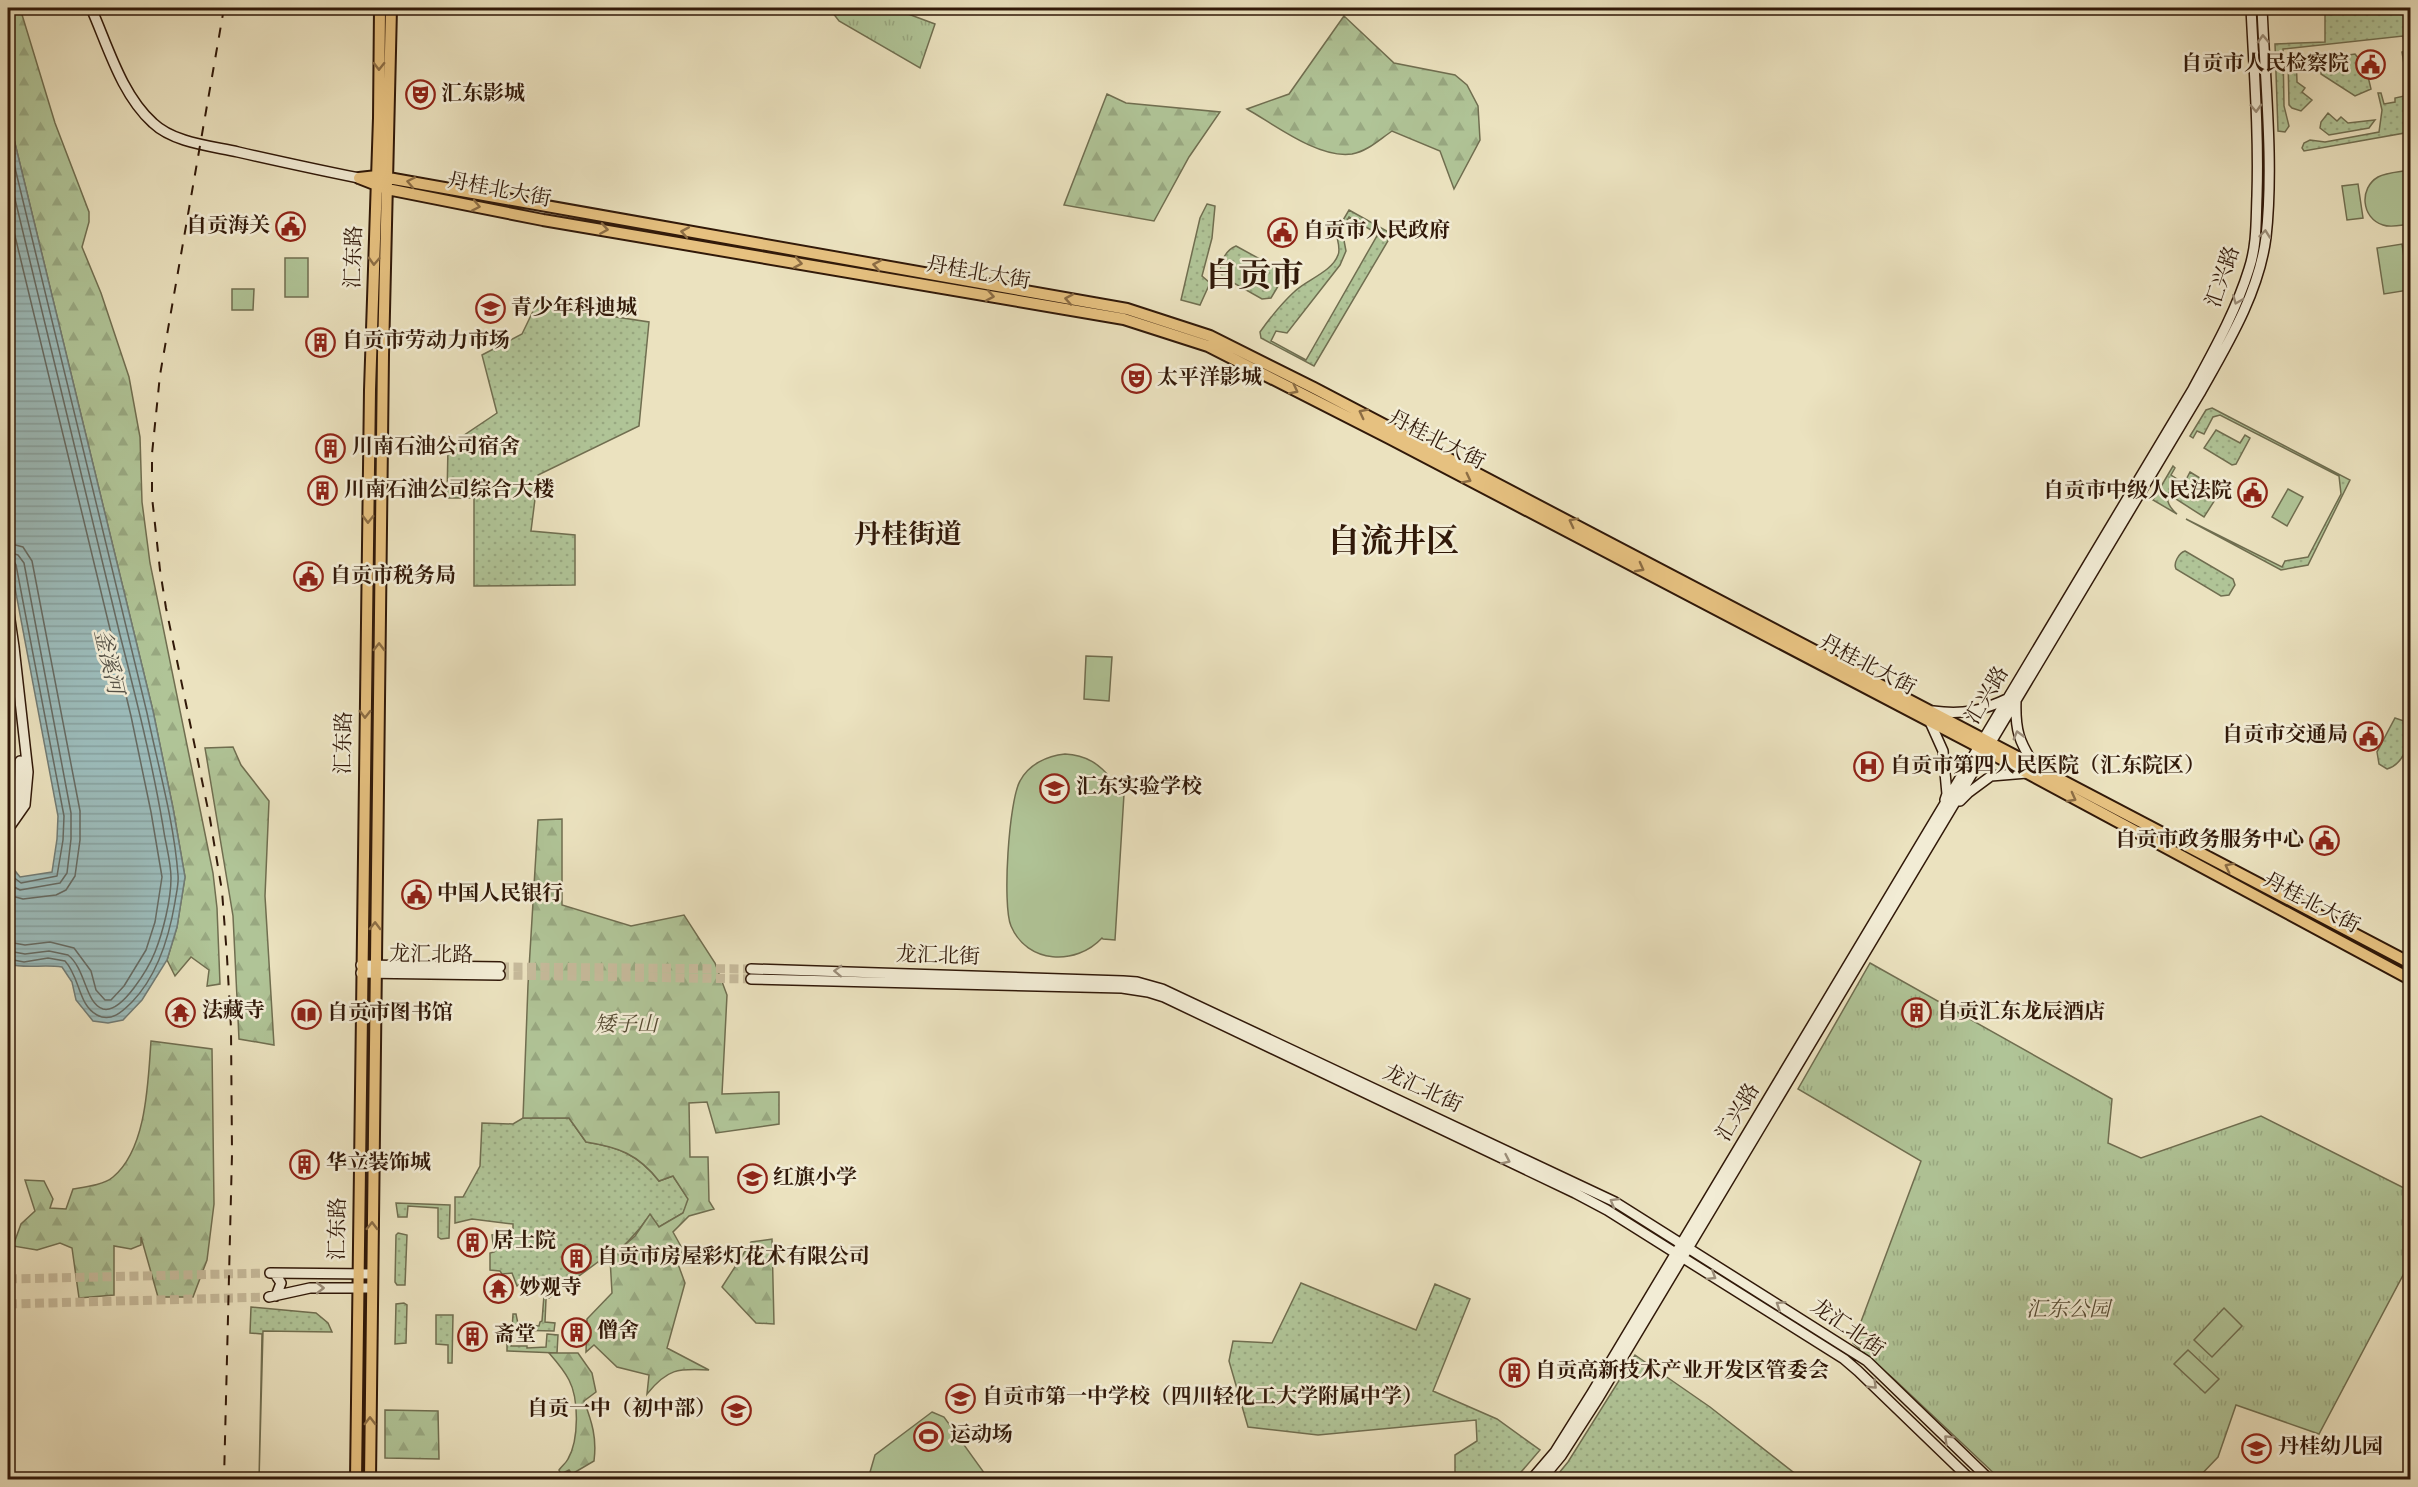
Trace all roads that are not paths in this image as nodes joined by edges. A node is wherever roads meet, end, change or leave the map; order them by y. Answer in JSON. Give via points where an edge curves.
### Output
{"nodes":[{"id":1,"x":91,"y":8,"type":"edge"},
{"id":2,"x":380,"y":8,"type":"edge"},
{"id":3,"x":391,"y":8,"type":"edge"},
{"id":4,"x":2251,"y":8,"type":"edge"},
{"id":5,"x":2262,"y":8,"type":"edge"},
{"id":6,"x":359,"y":178,"type":"joint"},
{"id":7,"x":382,"y":182,"type":"junction"},
{"id":8,"x":8,"y":606,"type":"edge"},
{"id":9,"x":8,"y":639,"type":"edge"},
{"id":10,"x":2012,"y":699,"type":"junction"},
{"id":11,"x":1930,"y":716,"type":"junction"},
{"id":12,"x":1985,"y":745,"type":"junction"},
{"id":13,"x":2031,"y":769,"type":"junction"},
{"id":14,"x":1942,"y":816,"type":"junction"},
{"id":15,"x":8,"y":820,"type":"edge"},
{"id":16,"x":8,"y":826,"type":"edge"},
{"id":17,"x":2410,"y":963,"type":"edge"},
{"id":18,"x":361,"y":969,"type":"junction"},
{"id":19,"x":375,"y":969,"type":"junction"},
{"id":20,"x":500,"y":971,"type":"tunnel mouth"},
{"id":21,"x":2410,"y":979,"type":"edge"},
{"id":22,"x":1686,"y":1245,"type":"junction"},
{"id":23,"x":1679,"y":1256,"type":"junction"},
{"id":24,"x":358,"y":1274,"type":"junction"},
{"id":25,"x":371,"y":1274,"type":"junction"},
{"id":26,"x":358,"y":1288,"type":"junction"},
{"id":27,"x":371,"y":1288,"type":"junction"},
{"id":28,"x":356,"y":1479,"type":"edge"},
{"id":29,"x":370,"y":1479,"type":"edge"},
{"id":30,"x":1531,"y":1479,"type":"edge"},
{"id":31,"x":1541,"y":1479,"type":"edge"},
{"id":32,"x":1971,"y":1479,"type":"edge"},
{"id":33,"x":1990,"y":1479,"type":"edge"}],
"edges":[{"from":1,"to":6,"type":"main road","name":"丹桂北大街","via":[[125,85],[153,124],[177,137],[215,147]]},
{"from":2,"to":7,"type":"main road","name":"汇东路","one_way":true},
{"from":3,"to":7,"type":"main road","name":"汇东路"},
{"from":4,"to":10,"type":"main road","name":"汇兴路","one_way":true,"via":[[2258,166],[2256,237],[2250,267],[2193,389]]},
{"from":10,"to":5,"type":"main road","one_way":true,"via":[[2200,393],[2255,279],[2266,238],[2268,166]]},
{"from":6,"to":7,"type":"main road","name":"丹桂北大街"},
{"from":7,"to":11,"type":"main road","name":"丹桂北大街","via":[[543,220],[1124,319],[1208,346]]},
{"from":7,"to":18,"type":"main road","name":"汇东路","one_way":true,"via":[[370,390]]},
{"from":19,"to":7,"type":"main road","name":"汇东路","one_way":true},
{"from":8,"to":16,"type":"main road","via":[[28,772],[25,805]]},
{"from":9,"to":15,"type":"main road","via":[[21,771],[19,803]]},
{"from":10,"to":11,"type":"main road","via":[[1986,709]]},
{"from":10,"to":12,"type":"main road","name":"汇兴路"},
{"from":13,"to":10,"type":"main road","one_way":true,"via":[[2020,743]]},
{"from":11,"to":12,"type":"main road","name":"丹桂北大街"},
{"from":11,"to":14,"type":"main road","via":[[1943,751],[1947,794]]},
{"from":12,"to":13,"type":"main road","name":"丹桂北大街"},
{"from":12,"to":14,"type":"main road","name":"汇兴路"},
{"from":13,"to":14,"type":"main road","via":[[1991,776]]},
{"from":17,"to":13,"type":"main road","name":"丹桂北大街","one_way":true},
{"from":13,"to":21,"type":"main road","name":"丹桂北大街","one_way":true},
{"from":14,"to":22,"type":"main road"},
{"from":18,"to":19,"type":"main road","name":"龙汇北路"},
{"from":18,"to":24,"type":"main road","name":"汇东路"},
{"from":19,"to":20,"type":"main road","name":"龙汇北路"},
{"from":25,"to":19,"type":"main road","name":"汇东路","one_way":true},
{"from":22,"to":23,"type":"main road"},
{"from":22,"to":23,"type":"main road","name":"龙汇北街","one_way":true,"via":[[1599,1193],[1150,985],[1123,981],[751,974],[1148,992],[1575,1192]]},
{"from":33,"to":22,"type":"main road","name":"龙汇北街","one_way":true,"via":[[1867,1361]]},
{"from":23,"to":30,"type":"main road","via":[[1555,1452]]},
{"from":23,"to":31,"type":"main road","via":[[1599,1397],[1561,1456]]},
{"from":23,"to":32,"type":"main road","name":"龙汇北街","one_way":true,"via":[[1851,1365]]},
{"from":24,"to":25,"type":"main road"},
{"from":24,"to":26,"type":"main road","name":"汇东路"},
{"from":24,"to":26,"type":"main road","one_way":true,"via":[[272,1273],[281,1283],[272,1296],[310,1288]]},
{"from":25,"to":27,"type":"main road","name":"汇东路"},
{"from":26,"to":27,"type":"main road"},
{"from":26,"to":28,"type":"main road","name":"汇东路"},
{"from":29,"to":27,"type":"main road","name":"汇东路","one_way":true}]}
